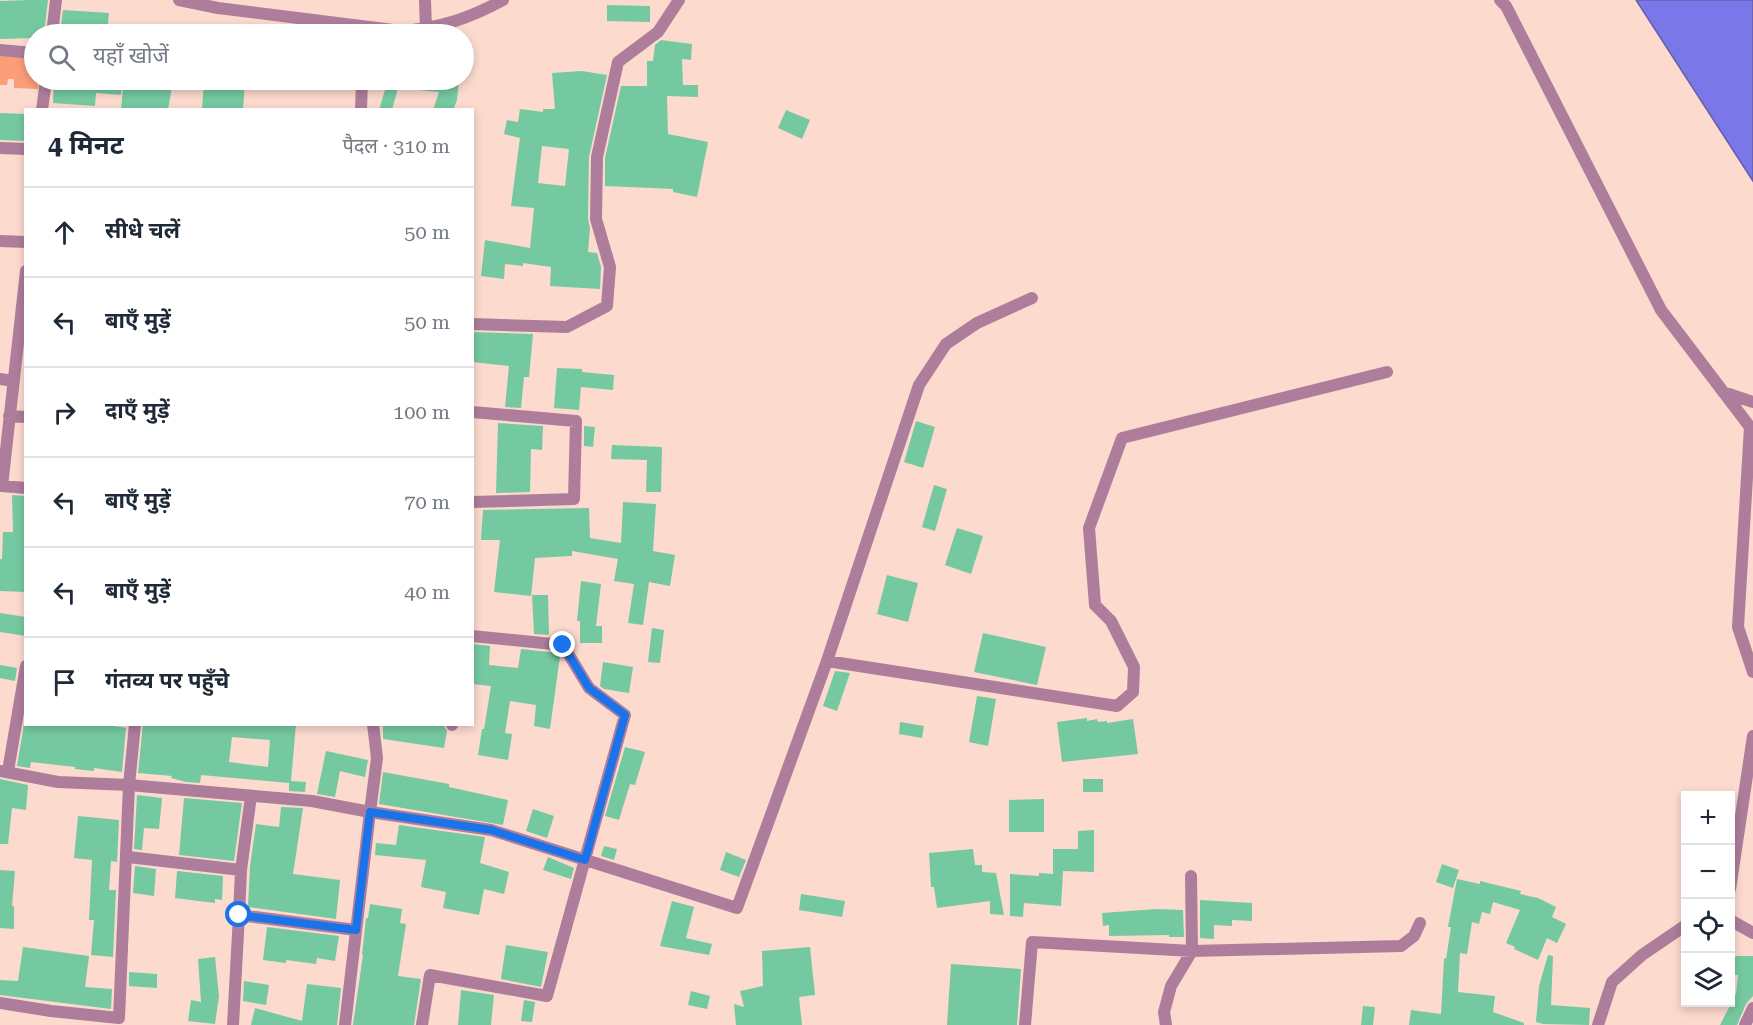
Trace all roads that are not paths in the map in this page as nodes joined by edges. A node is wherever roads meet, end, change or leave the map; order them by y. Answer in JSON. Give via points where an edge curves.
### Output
{"nodes":[{"id":1,"x":56,"y":0,"type":"edge"},
{"id":2,"x":179,"y":0,"type":"edge"},
{"id":3,"x":425,"y":0,"type":"edge"},
{"id":4,"x":503,"y":0,"type":"edge"},
{"id":5,"x":679,"y":0,"type":"edge"},
{"id":6,"x":1500,"y":0,"type":"edge"},
{"id":7,"x":217,"y":4,"type":"edge"},
{"id":8,"x":53,"y":24,"type":"edge"},
{"id":9,"x":330,"y":24,"type":"edge"},
{"id":10,"x":426,"y":24,"type":"edge"},
{"id":11,"x":444,"y":24,"type":"edge"},
{"id":12,"x":0,"y":50,"type":"edge"},
{"id":13,"x":24,"y":52,"type":"edge"},
{"id":14,"x":45,"y":90,"type":"edge"},
{"id":15,"x":362,"y":90,"type":"edge"},
{"id":16,"x":42,"y":108,"type":"edge"},
{"id":17,"x":361,"y":108,"type":"edge"},
{"id":18,"x":0,"y":148,"type":"edge"},
{"id":19,"x":24,"y":149,"type":"edge"},
{"id":20,"x":0,"y":241,"type":"edge"},
{"id":21,"x":24,"y":242,"type":"edge"},
{"id":22,"x":1032,"y":298,"type":"dead end"},
{"id":23,"x":24,"y":302,"type":"edge"},
{"id":24,"x":23,"y":317,"type":"edge"},
{"id":25,"x":474,"y":324,"type":"edge"},
{"id":26,"x":1388,"y":372,"type":"dead end"},
{"id":27,"x":0,"y":379,"type":"edge"},
{"id":28,"x":14,"y":381,"type":"junction"},
{"id":29,"x":1723,"y":392,"type":"junction"},
{"id":30,"x":1753,"y":402,"type":"edge"},
{"id":31,"x":474,"y":412,"type":"edge"},
{"id":32,"x":9,"y":416,"type":"junction"},
{"id":33,"x":24,"y":417,"type":"edge"},
{"id":34,"x":1,"y":486,"type":"edge"},
{"id":35,"x":24,"y":488,"type":"edge"},
{"id":36,"x":474,"y":502,"type":"edge"},
{"id":37,"x":1749,"y":503,"type":"edge"},
{"id":38,"x":474,"y":636,"type":"edge"},
{"id":39,"x":828,"y":661,"type":"junction"},
{"id":40,"x":1753,"y":672,"type":"edge"},
{"id":41,"x":24,"y":676,"type":"edge"},
{"id":42,"x":135,"y":726,"type":"edge"},
{"id":43,"x":374,"y":726,"type":"edge"},
{"id":44,"x":1753,"y":736,"type":"edge"},
{"id":45,"x":4,"y":771,"type":"edge"},
{"id":46,"x":129,"y":785,"type":"junction"},
{"id":47,"x":251,"y":796,"type":"junction"},
{"id":48,"x":1749,"y":796,"type":"edge"},
{"id":49,"x":370,"y":812,"type":"junction"},
{"id":50,"x":128,"y":857,"type":"junction"},
{"id":51,"x":585,"y":860,"type":"junction"},
{"id":52,"x":1735,"y":868,"type":"edge"},
{"id":53,"x":241,"y":870,"type":"junction"},
{"id":54,"x":1191,"y":876,"type":"dead end"},
{"id":55,"x":239,"y":915,"type":"junction"},
{"id":56,"x":1735,"y":922,"type":"edge"},
{"id":57,"x":1420,"y":923,"type":"dead end"},
{"id":58,"x":1681,"y":928,"type":"edge"},
{"id":59,"x":356,"y":930,"type":"junction"},
{"id":60,"x":1753,"y":933,"type":"edge"},
{"id":61,"x":1192,"y":951,"type":"junction"},
{"id":62,"x":0,"y":1003,"type":"edge"},
{"id":63,"x":1753,"y":1008,"type":"edge"},
{"id":64,"x":51,"y":1011,"type":"junction"},
{"id":65,"x":51,"y":1025,"type":"edge"},
{"id":66,"x":233,"y":1025,"type":"edge"},
{"id":67,"x":345,"y":1025,"type":"edge"},
{"id":68,"x":422,"y":1025,"type":"edge"},
{"id":69,"x":1025,"y":1025,"type":"edge"},
{"id":70,"x":1166,"y":1025,"type":"edge"},
{"id":71,"x":1598,"y":1025,"type":"edge"},
{"id":72,"x":1744,"y":1025,"type":"edge"}],
"edges":[{"from":1,"to":8,"type":"street"},
{"from":2,"to":7,"type":"street"},
{"from":3,"to":10,"type":"street"},
{"from":4,"to":11,"type":"street","via":[[472,16]]},
{"from":5,"to":25,"type":"street","via":[[658,32],[618,63],[597,157],[596,219],[610,267],[607,306],[567,327]]},
{"from":6,"to":29,"type":"street","via":[[1661,310]]},
{"from":7,"to":9,"type":"street"},
{"from":12,"to":13,"type":"street"},
{"from":14,"to":16,"type":"street"},
{"from":15,"to":17,"type":"street"},
{"from":18,"to":19,"type":"street"},
{"from":20,"to":21,"type":"street"},
{"from":22,"to":39,"type":"street","via":[[977,323],[946,344],[919,385]]},
{"from":23,"to":24,"type":"street"},
{"from":24,"to":28,"type":"street"},
{"from":26,"to":39,"type":"street","via":[[1122,438],[1089,528],[1095,605],[1111,621],[1134,667],[1133,692],[1117,706]]},
{"from":27,"to":28,"type":"street"},
{"from":28,"to":32,"type":"street"},
{"from":29,"to":30,"type":"street"},
{"from":29,"to":37,"type":"street","via":[[1750,427]]},
{"from":31,"to":36,"type":"street","via":[[576,421],[576,441],[574,499]]},
{"from":32,"to":33,"type":"street"},
{"from":32,"to":34,"type":"street"},
{"from":34,"to":35,"type":"street"},
{"from":37,"to":40,"type":"street","via":[[1738,627]]},
{"from":38,"to":51,"type":"street","via":[[563,645],[589,688],[625,715]]},
{"from":39,"to":51,"type":"street","via":[[737,908]]},
{"from":41,"to":45,"type":"street"},
{"from":42,"to":46,"type":"street"},
{"from":43,"to":49,"type":"street","via":[[377,758]]},
{"from":44,"to":48,"type":"street"},
{"from":45,"to":46,"type":"street","via":[[58,782]]},
{"from":46,"to":47,"type":"street"},
{"from":46,"to":50,"type":"street"},
{"from":47,"to":49,"type":"street","via":[[312,801]]},
{"from":47,"to":53,"type":"street"},
{"from":48,"to":52,"type":"street"},
{"from":49,"to":51,"type":"street","via":[[491,830]]},
{"from":49,"to":59,"type":"street"},
{"from":50,"to":53,"type":"street"},
{"from":50,"to":64,"type":"street","via":[[119,1018]]},
{"from":51,"to":68,"type":"street","via":[[547,996],[430,975]]},
{"from":53,"to":55,"type":"street"},
{"from":54,"to":61,"type":"street"},
{"from":55,"to":59,"type":"street"},
{"from":55,"to":66,"type":"street"},
{"from":56,"to":60,"type":"street"},
{"from":57,"to":61,"type":"street","via":[[1414,936],[1401,946]]},
{"from":58,"to":71,"type":"street","via":[[1612,982]]},
{"from":59,"to":67,"type":"street"},
{"from":61,"to":69,"type":"street","via":[[1032,942]]},
{"from":61,"to":70,"type":"street","via":[[1171,986],[1164,1012]]},
{"from":62,"to":64,"type":"street"},
{"from":63,"to":72,"type":"street"},
{"from":64,"to":65,"type":"street"}]}
